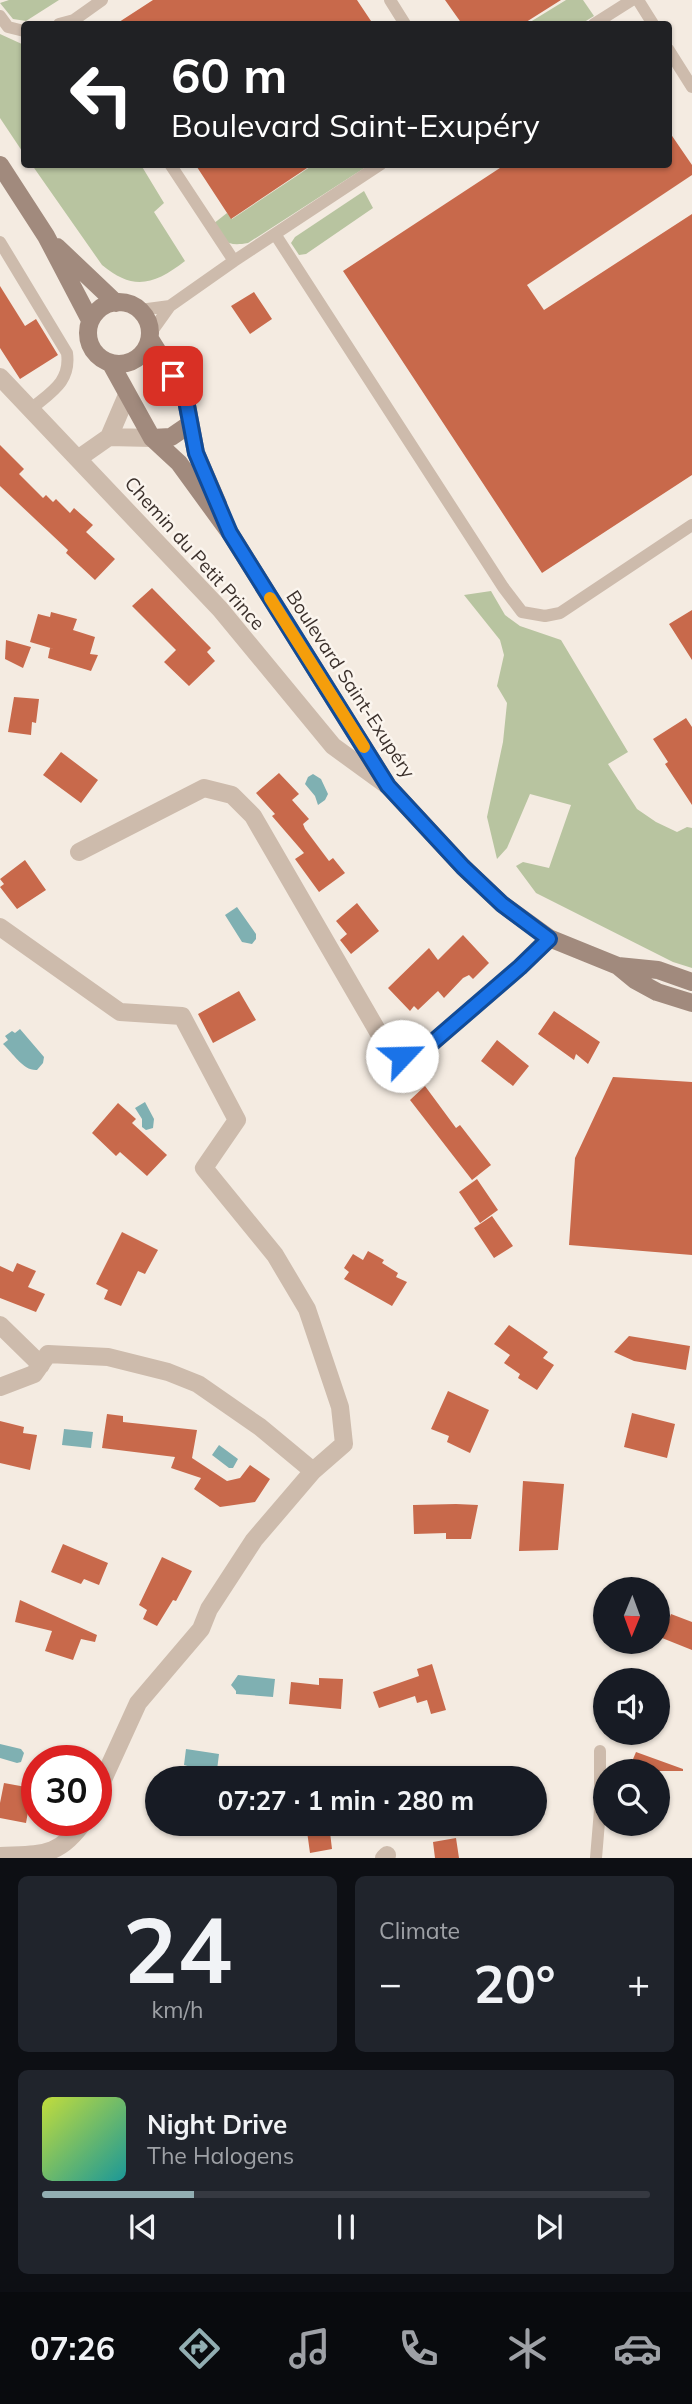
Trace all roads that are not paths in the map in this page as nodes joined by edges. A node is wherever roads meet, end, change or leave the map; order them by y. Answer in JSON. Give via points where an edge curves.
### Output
{"nodes":[{"id":1,"x":102,"y":0,"type":"edge"},
{"id":2,"x":390,"y":0,"type":"edge"},
{"id":3,"x":632,"y":0,"type":"edge"},
{"id":4,"x":638,"y":0,"type":"edge"},
{"id":5,"x":0,"y":16,"type":"edge"},
{"id":6,"x":77,"y":21,"type":"edge"},
{"id":7,"x":403,"y":21,"type":"edge"},
{"id":8,"x":599,"y":21,"type":"edge"},
{"id":9,"x":651,"y":21,"type":"edge"},
{"id":10,"x":21,"y":30,"type":"edge"},
{"id":11,"x":672,"y":55,"type":"edge"},
{"id":12,"x":692,"y":87,"type":"edge"},
{"id":13,"x":0,"y":165,"type":"edge"},
{"id":14,"x":173,"y":168,"type":"edge"},
{"id":15,"x":374,"y":168,"type":"edge"},
{"id":16,"x":275,"y":234,"type":"junction"},
{"id":17,"x":46,"y":236,"type":"junction"},
{"id":18,"x":0,"y":242,"type":"edge"},
{"id":19,"x":234,"y":261,"type":"junction"},
{"id":20,"x":116,"y":303,"type":"junction"},
{"id":21,"x":170,"y":306,"type":"junction"},
{"id":22,"x":140,"y":310,"type":"junction"},
{"id":23,"x":90,"y":320,"type":"junction"},
{"id":24,"x":150,"y":337,"type":"junction"},
{"id":25,"x":111,"y":364,"type":"junction"},
{"id":26,"x":0,"y":377,"type":"edge"},
{"id":27,"x":127,"y":396,"type":"junction"},
{"id":28,"x":31,"y":409,"type":"junction"},
{"id":29,"x":190,"y":424,"type":"junction"},
{"id":30,"x":109,"y":438,"type":"junction"},
{"id":31,"x":152,"y":438,"type":"junction"},
{"id":32,"x":79,"y":458,"type":"junction"},
{"id":33,"x":692,"y":526,"type":"edge"},
{"id":34,"x":230,"y":533,"type":"junction"},
{"id":35,"x":388,"y":786,"type":"junction"},
{"id":36,"x":79,"y":852,"type":"dead end"},
{"id":37,"x":0,"y":927,"type":"edge"},
{"id":38,"x":549,"y":939,"type":"junction"},
{"id":39,"x":618,"y":966,"type":"junction"},
{"id":40,"x":692,"y":982,"type":"edge"},
{"id":41,"x":692,"y":1003,"type":"edge"},
{"id":42,"x":0,"y":1325,"type":"edge"},
{"id":43,"x":41,"y":1365,"type":"junction"},
{"id":44,"x":0,"y":1387,"type":"edge"},
{"id":45,"x":313,"y":1471,"type":"junction"},
{"id":46,"x":600,"y":1751,"type":"dead end"},
{"id":47,"x":112,"y":1760,"type":"edge"},
{"id":48,"x":71,"y":1836,"type":"edge"},
{"id":49,"x":0,"y":1856,"type":"edge"},
{"id":50,"x":596,"y":1858,"type":"edge"}],
"edges":[{"from":1,"to":6,"type":"lane"},
{"from":2,"to":7,"type":"lane"},
{"from":3,"to":8,"type":"lane"},
{"from":4,"to":9,"type":"lane"},
{"from":5,"to":10,"type":"lane","via":[[8,27]]},
{"from":11,"to":12,"type":"lane"},
{"from":13,"to":17,"type":"main road"},
{"from":14,"to":19,"type":"lane"},
{"from":15,"to":16,"type":"lane"},
{"from":16,"to":19,"type":"lane"},
{"from":16,"to":33,"type":"lane","via":[[522,612],[545,616],[560,612]]},
{"from":17,"to":20,"type":"main road"},
{"from":17,"to":23,"type":"main road"},
{"from":18,"to":28,"type":"lane","via":[[67,353],[66,377]]},
{"from":19,"to":21,"type":"lane"},
{"from":20,"to":22,"type":"main road"},
{"from":20,"to":23,"type":"main road","via":[[100,308]]},
{"from":21,"to":22,"type":"lane"},
{"from":21,"to":24,"type":"lane"},
{"from":22,"to":24,"type":"main road","via":[[147,318]]},
{"from":23,"to":25,"type":"main road","via":[[89,344]]},
{"from":24,"to":25,"type":"main road","via":[[140,358]]},
{"from":24,"to":29,"type":"main road","name":"Boulevard Saint-Exupéry","via":[[185,395]]},
{"from":25,"to":27,"type":"main road","name":"Boulevard Saint-Exupéry"},
{"from":26,"to":28,"type":"street","name":"Chemin du Petit Prince"},
{"from":27,"to":30,"type":"street"},
{"from":27,"to":31,"type":"main road","name":"Boulevard Saint-Exupéry"},
{"from":28,"to":32,"type":"street","name":"Chemin du Petit Prince"},
{"from":29,"to":31,"type":"main road","via":[[172,438]]},
{"from":29,"to":34,"type":"main road","name":"Boulevard Saint-Exupéry","via":[[196,453]]},
{"from":30,"to":31,"type":"street"},
{"from":30,"to":32,"type":"street"},
{"from":31,"to":34,"type":"main road","name":"Boulevard Saint-Exupéry","via":[[179,463]]},
{"from":32,"to":35,"type":"street","name":"Chemin du Petit Prince","via":[[220,609],[333,746]]},
{"from":34,"to":35,"type":"main road","name":"Boulevard Saint-Exupéry"},
{"from":35,"to":38,"type":"main road","name":"Boulevard Saint-Exupéry","via":[[463,867]]},
{"from":36,"to":38,"type":"street","via":[[204,788],[232,796],[253,816],[388,1049],[402,1056],[418,1055]]},
{"from":37,"to":45,"type":"street","via":[[120,1012],[182,1016],[237,1120],[204,1168],[275,1255],[307,1309],[341,1407],[344,1444]]},
{"from":38,"to":39,"type":"main road","name":"Boulevard Saint-Exupéry"},
{"from":39,"to":40,"type":"main road","via":[[658,970]]},
{"from":39,"to":41,"type":"main road","name":"Boulevard Saint-Exupéry","via":[[635,981]]},
{"from":42,"to":43,"type":"street"},
{"from":43,"to":44,"type":"street","via":[[34,1374]]},
{"from":43,"to":45,"type":"street","via":[[48,1354],[108,1357],[168,1371],[198,1384]]},
{"from":45,"to":47,"type":"street","via":[[254,1540],[201,1629],[138,1703]]},
{"from":46,"to":50,"type":"lane"},
{"from":48,"to":49,"type":"street","via":[[40,1855]]}]}
